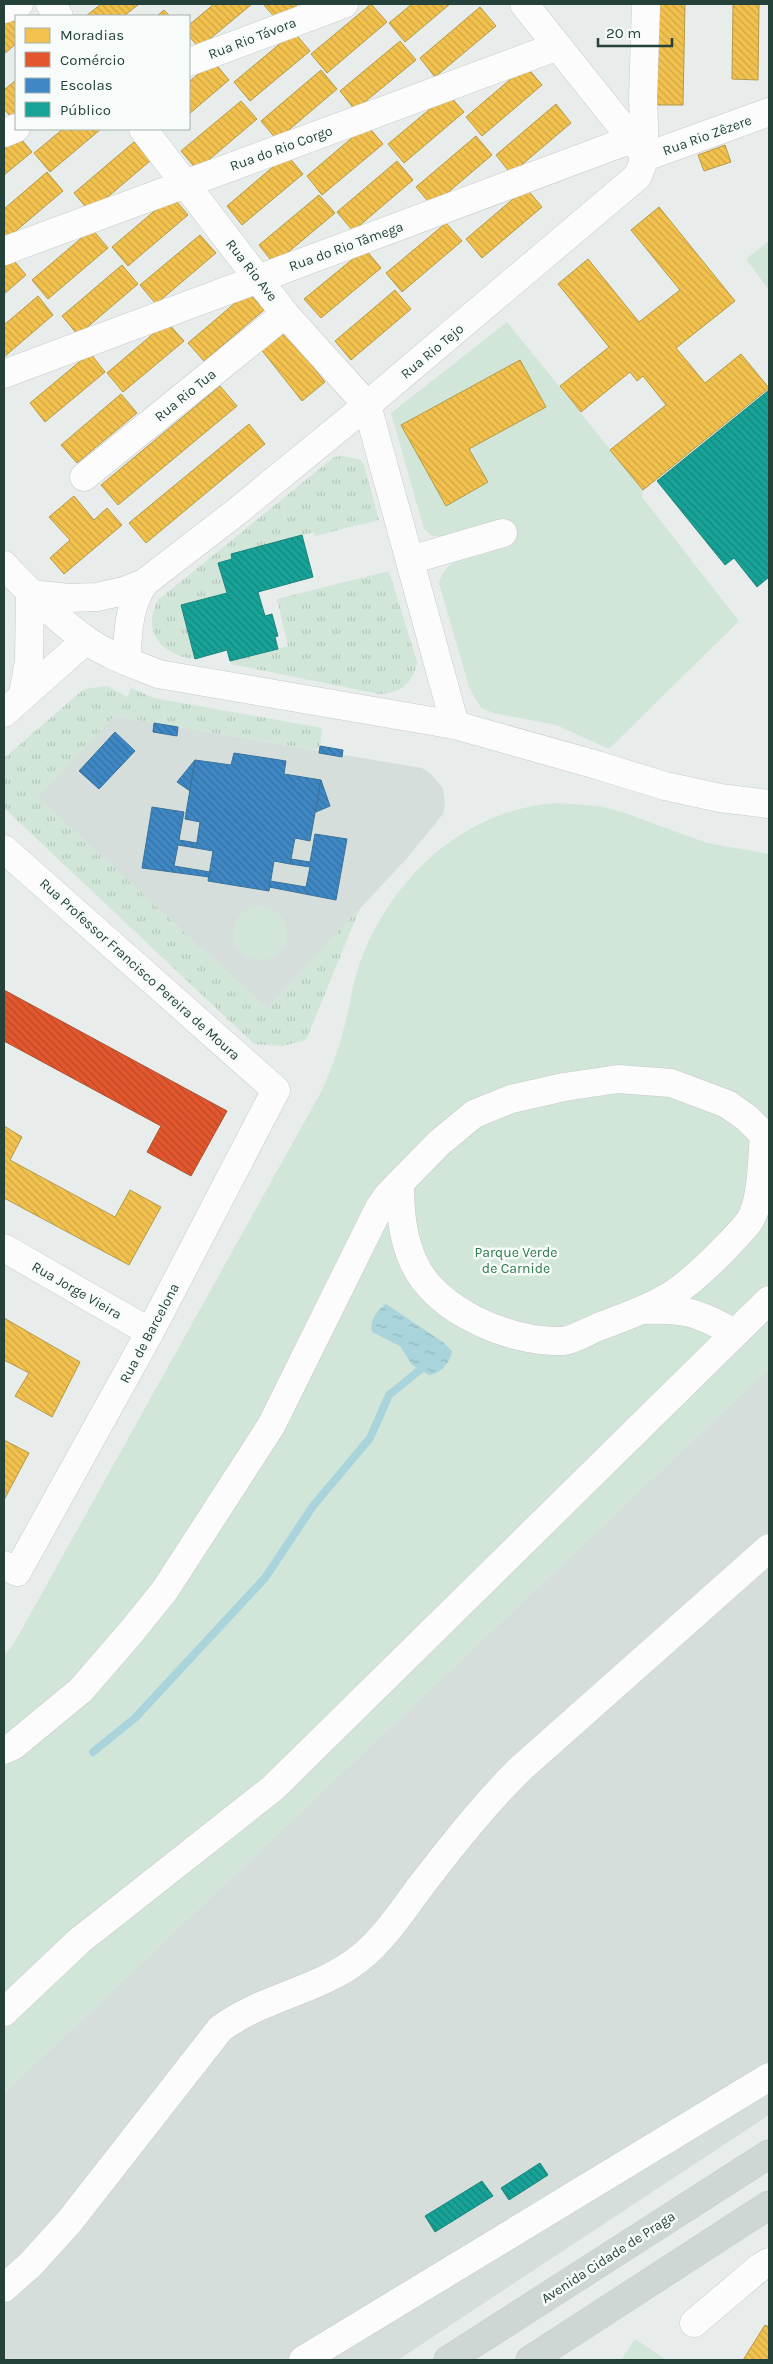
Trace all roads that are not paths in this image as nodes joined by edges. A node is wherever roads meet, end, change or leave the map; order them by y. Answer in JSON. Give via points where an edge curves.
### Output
{"nodes":[{"id":1,"x":19,"y":4,"type":"edge"},
{"id":2,"x":50,"y":4,"type":"edge"},
{"id":3,"x":344,"y":4,"type":"edge"},
{"id":4,"x":526,"y":4,"type":"edge"},
{"id":5,"x":646,"y":4,"type":"edge"},
{"id":6,"x":4,"y":9,"type":"edge"},
{"id":7,"x":58,"y":15,"type":"edge"},
{"id":8,"x":558,"y":46,"type":"junction"},
{"id":9,"x":190,"y":62,"type":"edge"},
{"id":10,"x":769,"y":112,"type":"edge"},
{"id":11,"x":144,"y":130,"type":"edge"},
{"id":12,"x":639,"y":148,"type":"junction"},
{"id":13,"x":185,"y":184,"type":"junction"},
{"id":14,"x":4,"y":251,"type":"edge"},
{"id":15,"x":258,"y":279,"type":"junction"},
{"id":16,"x":285,"y":314,"type":"junction"},
{"id":17,"x":4,"y":374,"type":"edge"},
{"id":18,"x":367,"y":405,"type":"junction"},
{"id":19,"x":84,"y":477,"type":"dead end"},
{"id":20,"x":503,"y":533,"type":"dead end"},
{"id":21,"x":410,"y":560,"type":"junction"},
{"id":22,"x":4,"y":565,"type":"edge"},
{"id":23,"x":144,"y":583,"type":"junction"},
{"id":24,"x":30,"y":594,"type":"junction"},
{"id":25,"x":86,"y":640,"type":"junction"},
{"id":26,"x":126,"y":662,"type":"junction"},
{"id":27,"x":24,"y":694,"type":"junction"},
{"id":28,"x":4,"y":713,"type":"edge"},
{"id":29,"x":456,"y":725,"type":"junction"},
{"id":30,"x":769,"y":804,"type":"edge"},
{"id":31,"x":4,"y":849,"type":"edge"},
{"id":32,"x":276,"y":1090,"type":"joint"},
{"id":33,"x":767,"y":1134,"type":"edge"},
{"id":34,"x":400,"y":1183,"type":"junction"},
{"id":35,"x":4,"y":1248,"type":"edge"},
{"id":36,"x":769,"y":1300,"type":"edge"},
{"id":37,"x":640,"y":1311,"type":"junction"},
{"id":38,"x":150,"y":1332,"type":"junction"},
{"id":39,"x":734,"y":1333,"type":"junction"},
{"id":40,"x":769,"y":1548,"type":"edge"},
{"id":41,"x":10,"y":1569,"type":"edge"},
{"id":42,"x":4,"y":1750,"type":"edge"},
{"id":43,"x":4,"y":2012,"type":"edge"},
{"id":44,"x":769,"y":2077,"type":"edge"},
{"id":45,"x":769,"y":2154,"type":"edge"},
{"id":46,"x":769,"y":2205,"type":"edge"},
{"id":47,"x":769,"y":2262,"type":"edge"},
{"id":48,"x":4,"y":2288,"type":"edge"},
{"id":49,"x":694,"y":2323,"type":"dead end"},
{"id":50,"x":303,"y":2360,"type":"edge"},
{"id":51,"x":448,"y":2360,"type":"edge"},
{"id":52,"x":530,"y":2360,"type":"edge"}],
"edges":[{"from":1,"to":6,"type":"street"},
{"from":2,"to":7,"type":"street"},
{"from":3,"to":9,"type":"street","name":"Rua Rio Távora"},
{"from":4,"to":8,"type":"street"},
{"from":5,"to":12,"type":"street"},
{"from":8,"to":12,"type":"street"},
{"from":8,"to":13,"type":"street","name":"Rua do Rio Corgo"},
{"from":10,"to":12,"type":"street","name":"Rua Rio Zêzere"},
{"from":11,"to":13,"type":"street","name":"Rua Rio Ave"},
{"from":12,"to":15,"type":"street","name":"Rua do Rio Tâmega"},
{"from":12,"to":18,"type":"street","name":"Rua Rio Tejo","via":[[638,176],[620,194]]},
{"from":13,"to":14,"type":"street","name":"Rua do Rio Corgo"},
{"from":13,"to":15,"type":"street","name":"Rua Rio Ave"},
{"from":15,"to":16,"type":"street","name":"Rua Rio Ave"},
{"from":15,"to":17,"type":"street","name":"Rua do Rio Tâmega"},
{"from":16,"to":18,"type":"street","name":"Rua Rio Ave"},
{"from":16,"to":19,"type":"street","name":"Rua Rio Tua"},
{"from":18,"to":21,"type":"street"},
{"from":18,"to":23,"type":"street","name":"Rua Rio Tejo"},
{"from":20,"to":21,"type":"street"},
{"from":21,"to":29,"type":"street"},
{"from":22,"to":24,"type":"street"},
{"from":23,"to":24,"type":"street","name":"Rua Rio Tejo","via":[[97,597]]},
{"from":23,"to":26,"type":"street","via":[[130,613]]},
{"from":24,"to":25,"type":"street"},
{"from":24,"to":27,"type":"street","via":[[29,661]]},
{"from":25,"to":26,"type":"street"},
{"from":25,"to":27,"type":"street"},
{"from":26,"to":29,"type":"street","via":[[171,677]]},
{"from":27,"to":28,"type":"street"},
{"from":29,"to":30,"type":"street","via":[[665,786]]},
{"from":31,"to":32,"type":"street","name":"Rua Professor Francisco Pereira de Moura"},
{"from":32,"to":38,"type":"street","name":"Rua de Barcelona"},
{"from":33,"to":34,"type":"street","via":[[727,1104],[671,1083],[618,1079],[511,1099],[474,1114],[439,1143]]},
{"from":33,"to":37,"type":"street","via":[[761,1184],[751,1220],[711,1264],[671,1295]]},
{"from":34,"to":37,"type":"street","via":[[404,1232],[418,1271],[439,1295],[477,1321],[513,1334],[564,1341]]},
{"from":34,"to":42,"type":"street","via":[[376,1213],[271,1426],[165,1590],[81,1690]]},
{"from":35,"to":38,"type":"street","name":"Rua Jorge Vieira"},
{"from":36,"to":39,"type":"street"},
{"from":37,"to":39,"type":"street","via":[[673,1309],[706,1317]]},
{"from":38,"to":41,"type":"street","name":"Rua de Barcelona"},
{"from":39,"to":43,"type":"street","via":[[273,1788],[79,1941]]},
{"from":40,"to":48,"type":"street","via":[[519,1770],[473,1819],[382,1937],[360,1958],[333,1975],[240,2016],[220,2029],[69,2222]]},
{"from":44,"to":50,"type":"street"},
{"from":45,"to":51,"type":"main road","name":"Avenida Cidade de Praga"},
{"from":46,"to":52,"type":"main road"},
{"from":47,"to":49,"type":"street"}]}
